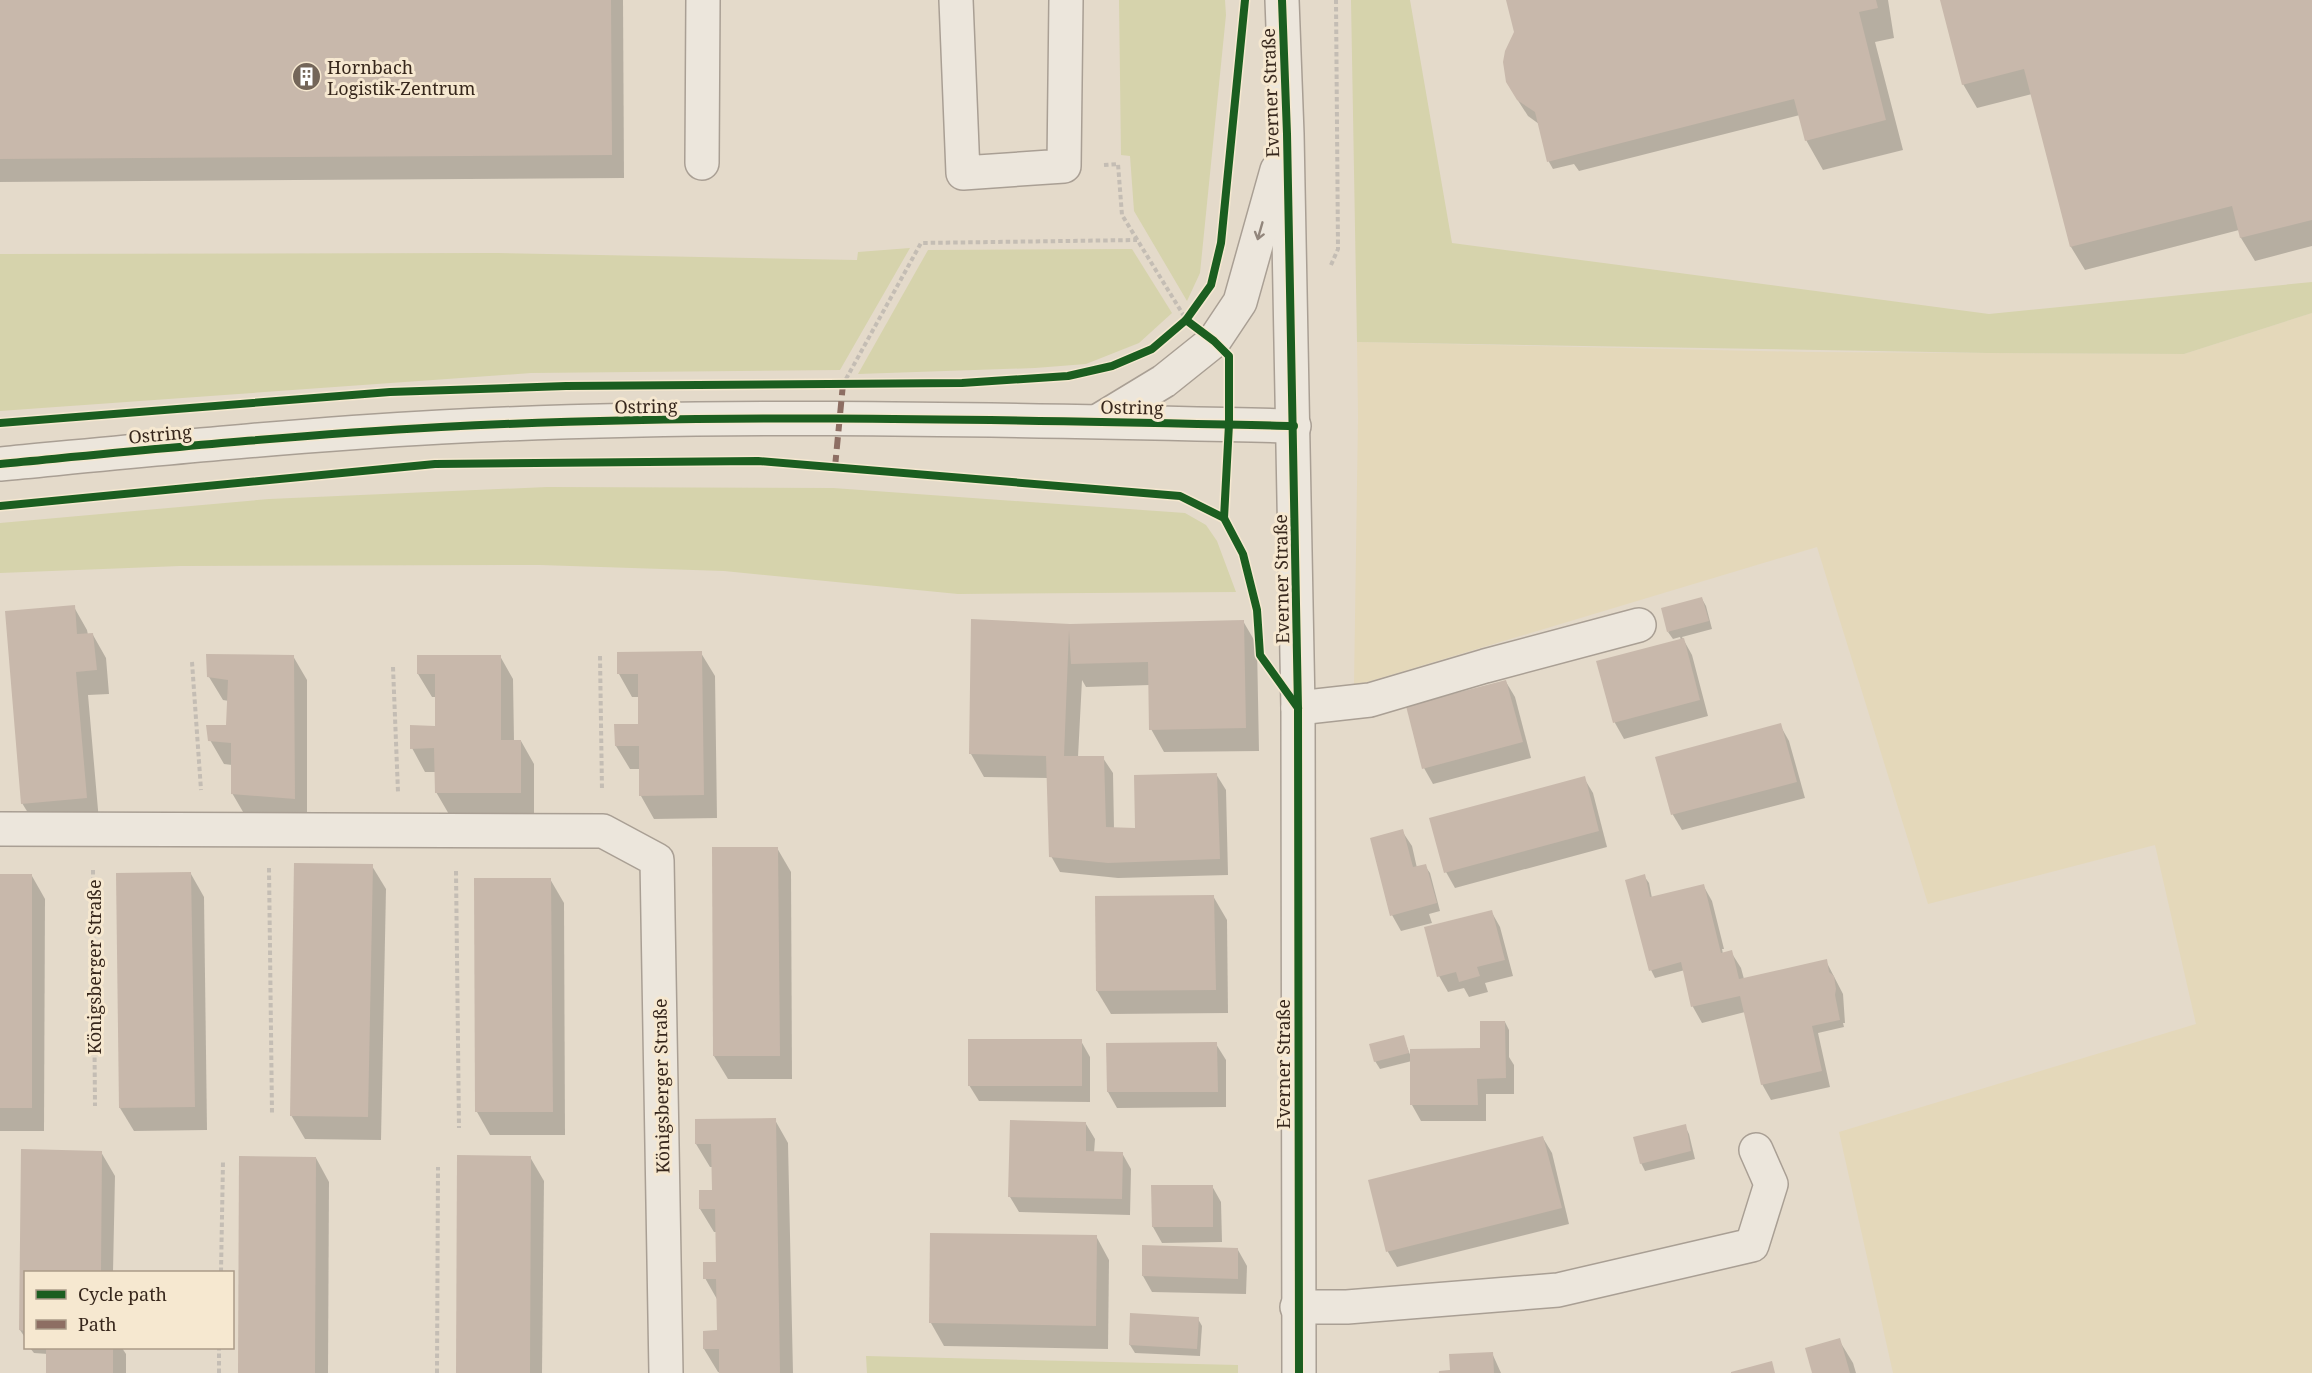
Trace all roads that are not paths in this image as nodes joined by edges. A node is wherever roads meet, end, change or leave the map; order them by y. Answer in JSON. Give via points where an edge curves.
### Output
{"nodes":[{"id":1,"x":703,"y":0,"type":"edge"},
{"id":2,"x":956,"y":0,"type":"edge"},
{"id":3,"x":1065,"y":0,"type":"edge"},
{"id":4,"x":1282,"y":0,"type":"edge"},
{"id":5,"x":1287,"y":134,"type":"junction"},
{"id":6,"x":702,"y":163,"type":"dead end"},
{"id":7,"x":1098,"y":421,"type":"junction"},
{"id":8,"x":1293,"y":426,"type":"junction"},
{"id":9,"x":0,"y":464,"type":"edge"},
{"id":10,"x":1639,"y":625,"type":"dead end"},
{"id":11,"x":1298,"y":708,"type":"junction"},
{"id":12,"x":0,"y":829,"type":"edge"},
{"id":13,"x":1756,"y":1150,"type":"dead end"},
{"id":14,"x":1297,"y":1307,"type":"junction"},
{"id":15,"x":666,"y":1373,"type":"edge"},
{"id":16,"x":1299,"y":1373,"type":"edge"}],
"edges":[{"from":1,"to":6,"type":"street"},
{"from":2,"to":3,"type":"street","via":[[963,173],[1064,166]]},
{"from":4,"to":5,"type":"street","name":"Everner Straße"},
{"from":5,"to":7,"type":"street","one_way":true,"via":[[1240,302],[1214,341],[1164,381]]},
{"from":5,"to":8,"type":"street","name":"Everner Straße"},
{"from":7,"to":8,"type":"street","name":"Ostring"},
{"from":7,"to":9,"type":"street","name":"Ostring","via":[[774,419],[442,427]]},
{"from":8,"to":11,"type":"street","name":"Everner Straße"},
{"from":10,"to":11,"type":"street","via":[[1370,700]]},
{"from":11,"to":14,"type":"street","name":"Everner Straße"},
{"from":12,"to":15,"type":"street","name":"Königsberger Straße","via":[[603,831],[657,860]]},
{"from":13,"to":14,"type":"street","via":[[1771,1184],[1752,1245],[1558,1290],[1347,1307]]},
{"from":14,"to":16,"type":"street","name":"Everner Straße"}]}
